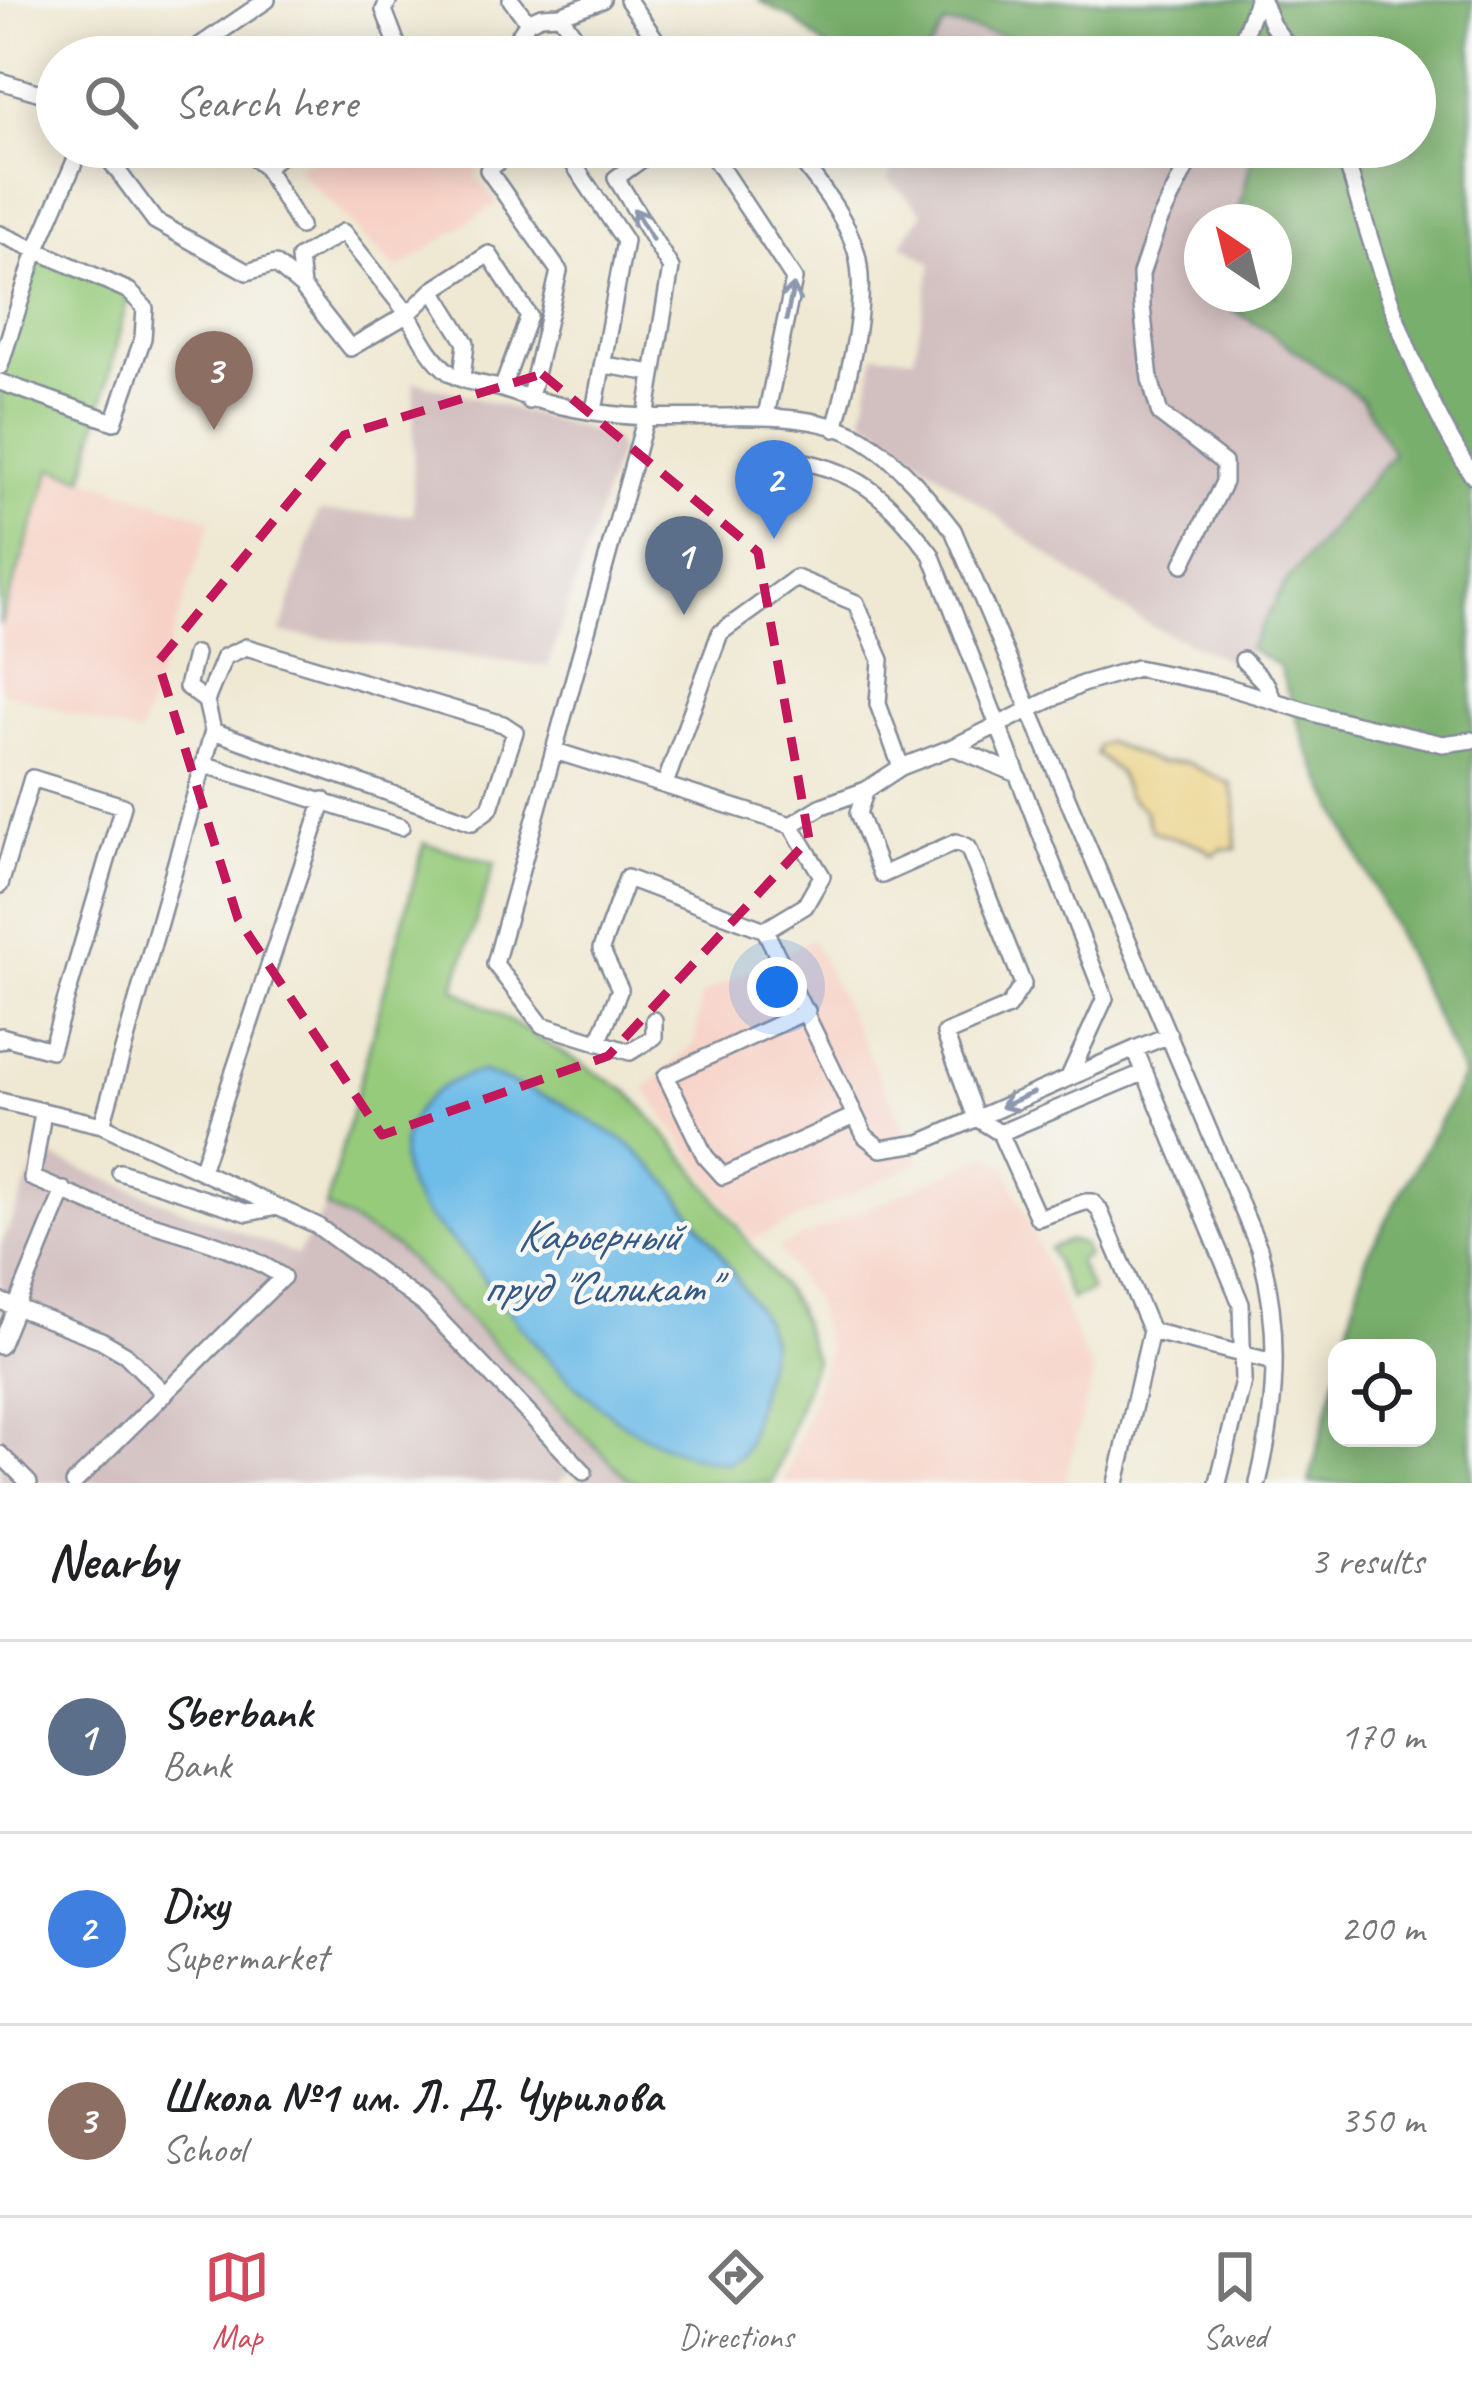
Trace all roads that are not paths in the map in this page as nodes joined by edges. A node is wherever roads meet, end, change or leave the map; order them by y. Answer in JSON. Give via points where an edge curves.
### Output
{"nodes":[{"id":1,"x":267,"y":0,"type":"edge"},
{"id":2,"x":389,"y":0,"type":"edge"},
{"id":3,"x":511,"y":0,"type":"edge"},
{"id":4,"x":602,"y":0,"type":"edge"},
{"id":5,"x":628,"y":0,"type":"edge"},
{"id":6,"x":1260,"y":0,"type":"edge"},
{"id":7,"x":560,"y":15,"type":"junction"},
{"id":8,"x":528,"y":22,"type":"junction"},
{"id":9,"x":213,"y":36,"type":"edge"},
{"id":10,"x":394,"y":36,"type":"edge"},
{"id":11,"x":518,"y":36,"type":"edge"},
{"id":12,"x":574,"y":36,"type":"edge"},
{"id":13,"x":653,"y":36,"type":"edge"},
{"id":14,"x":1245,"y":36,"type":"edge"},
{"id":15,"x":1280,"y":36,"type":"edge"},
{"id":16,"x":0,"y":81,"type":"edge"},
{"id":17,"x":36,"y":92,"type":"edge"},
{"id":18,"x":72,"y":168,"type":"edge"},
{"id":19,"x":116,"y":168,"type":"edge"},
{"id":20,"x":266,"y":168,"type":"edge"},
{"id":21,"x":490,"y":168,"type":"edge"},
{"id":22,"x":576,"y":168,"type":"edge"},
{"id":23,"x":629,"y":168,"type":"edge"},
{"id":24,"x":720,"y":168,"type":"edge"},
{"id":25,"x":806,"y":168,"type":"edge"},
{"id":26,"x":1186,"y":168,"type":"edge"},
{"id":27,"x":1348,"y":168,"type":"edge"},
{"id":28,"x":616,"y":178,"type":"junction"},
{"id":29,"x":593,"y":192,"type":"junction"},
{"id":30,"x":300,"y":226,"type":"dead end"},
{"id":31,"x":0,"y":234,"type":"edge"},
{"id":32,"x":36,"y":251,"type":"junction"},
{"id":33,"x":302,"y":287,"type":"junction"},
{"id":34,"x":433,"y":290,"type":"junction"},
{"id":35,"x":409,"y":314,"type":"junction"},
{"id":36,"x":604,"y":365,"type":"junction"},
{"id":37,"x":0,"y":366,"type":"edge"},
{"id":38,"x":653,"y":373,"type":"junction"},
{"id":39,"x":462,"y":378,"type":"junction"},
{"id":40,"x":0,"y":382,"type":"edge"},
{"id":41,"x":502,"y":389,"type":"junction"},
{"id":42,"x":529,"y":401,"type":"junction"},
{"id":43,"x":594,"y":411,"type":"junction"},
{"id":44,"x":766,"y":416,"type":"junction"},
{"id":45,"x":646,"y":418,"type":"junction"},
{"id":46,"x":835,"y":429,"type":"junction"},
{"id":47,"x":782,"y":458,"type":"dead end"},
{"id":48,"x":1472,"y":475,"type":"edge"},
{"id":49,"x":1183,"y":564,"type":"dead end"},
{"id":50,"x":195,"y":653,"type":"dead end"},
{"id":51,"x":1243,"y":660,"type":"dead end"},
{"id":52,"x":1273,"y":700,"type":"junction"},
{"id":53,"x":206,"y":701,"type":"junction"},
{"id":54,"x":1032,"y":710,"type":"junction"},
{"id":55,"x":996,"y":727,"type":"junction"},
{"id":56,"x":213,"y":731,"type":"junction"},
{"id":57,"x":1472,"y":740,"type":"edge"},
{"id":58,"x":953,"y":747,"type":"junction"},
{"id":59,"x":555,"y":752,"type":"junction"},
{"id":60,"x":203,"y":764,"type":"junction"},
{"id":61,"x":902,"y":767,"type":"junction"},
{"id":62,"x":1017,"y":774,"type":"junction"},
{"id":63,"x":665,"y":784,"type":"junction"},
{"id":64,"x":866,"y":790,"type":"junction"},
{"id":65,"x":324,"y":800,"type":"junction"},
{"id":66,"x":791,"y":825,"type":"junction"},
{"id":67,"x":401,"y":827,"type":"dead end"},
{"id":68,"x":0,"y":885,"type":"edge"},
{"id":69,"x":765,"y":930,"type":"junction"},
{"id":70,"x":807,"y":1011,"type":"junction"},
{"id":71,"x":653,"y":1020,"type":"dead end"},
{"id":72,"x":1169,"y":1035,"type":"junction"},
{"id":73,"x":0,"y":1041,"type":"edge"},
{"id":74,"x":598,"y":1043,"type":"junction"},
{"id":75,"x":1136,"y":1049,"type":"junction"},
{"id":76,"x":1145,"y":1072,"type":"junction"},
{"id":77,"x":1069,"y":1077,"type":"junction"},
{"id":78,"x":0,"y":1101,"type":"edge"},
{"id":79,"x":43,"y":1113,"type":"junction"},
{"id":80,"x":854,"y":1116,"type":"junction"},
{"id":81,"x":976,"y":1118,"type":"junction"},
{"id":82,"x":102,"y":1125,"type":"junction"},
{"id":83,"x":1000,"y":1133,"type":"junction"},
{"id":84,"x":201,"y":1171,"type":"junction"},
{"id":85,"x":120,"y":1172,"type":"dead end"},
{"id":86,"x":64,"y":1190,"type":"junction"},
{"id":87,"x":277,"y":1207,"type":"junction"},
{"id":88,"x":8,"y":1304,"type":"edge"},
{"id":89,"x":1150,"y":1331,"type":"junction"},
{"id":90,"x":0,"y":1346,"type":"edge"},
{"id":91,"x":1245,"y":1355,"type":"junction"},
{"id":92,"x":1273,"y":1362,"type":"junction"},
{"id":93,"x":165,"y":1394,"type":"junction"},
{"id":94,"x":0,"y":1454,"type":"edge"},
{"id":95,"x":584,"y":1472,"type":"dead end"},
{"id":96,"x":29,"y":1483,"type":"edge"},
{"id":97,"x":74,"y":1483,"type":"edge"},
{"id":98,"x":1116,"y":1483,"type":"edge"},
{"id":99,"x":1218,"y":1483,"type":"edge"},
{"id":100,"x":1258,"y":1483,"type":"edge"}],
"edges":[{"from":1,"to":9,"type":"street"},
{"from":2,"to":10,"type":"street","via":[[384,10]]},
{"from":3,"to":8,"type":"street"},
{"from":4,"to":7,"type":"street"},
{"from":5,"to":13,"type":"street"},
{"from":6,"to":14,"type":"street"},
{"from":6,"to":15,"type":"street"},
{"from":7,"to":8,"type":"street"},
{"from":7,"to":12,"type":"street"},
{"from":8,"to":11,"type":"street"},
{"from":16,"to":17,"type":"street"},
{"from":18,"to":32,"type":"street"},
{"from":19,"to":33,"type":"street","via":[[155,221],[248,272],[275,264]]},
{"from":20,"to":30,"type":"street"},
{"from":21,"to":42,"type":"street","via":[[559,271]]},
{"from":22,"to":29,"type":"street"},
{"from":23,"to":28,"type":"street"},
{"from":44,"to":24,"type":"street","one_way":true,"via":[[794,279]]},
{"from":25,"to":46,"type":"street","via":[[857,256],[849,376]]},
{"from":26,"to":49,"type":"street","via":[[1141,274],[1160,414],[1224,463],[1224,482]]},
{"from":27,"to":48,"type":"street","via":[[1397,326],[1438,421]]},
{"from":28,"to":29,"type":"street"},
{"from":38,"to":28,"type":"street","one_way":true,"via":[[671,268]]},
{"from":29,"to":36,"type":"street","via":[[625,241]]},
{"from":31,"to":32,"type":"street"},
{"from":32,"to":37,"type":"street"},
{"from":32,"to":40,"type":"street","via":[[129,291],[145,308],[143,338],[115,422]]},
{"from":33,"to":35,"type":"street","via":[[350,348]]},
{"from":33,"to":35,"type":"street","via":[[299,258],[343,232]]},
{"from":34,"to":35,"type":"street"},
{"from":34,"to":39,"type":"street","via":[[466,343]]},
{"from":34,"to":41,"type":"street","via":[[489,254],[530,316]]},
{"from":35,"to":39,"type":"street","via":[[431,356]]},
{"from":36,"to":38,"type":"street"},
{"from":36,"to":43,"type":"street"},
{"from":38,"to":45,"type":"street"},
{"from":39,"to":41,"type":"street"},
{"from":41,"to":42,"type":"street"},
{"from":42,"to":43,"type":"street"},
{"from":43,"to":45,"type":"street"},
{"from":44,"to":45,"type":"street"},
{"from":44,"to":46,"type":"street"},
{"from":45,"to":59,"type":"street"},
{"from":46,"to":54,"type":"street","via":[[889,460],[953,530]]},
{"from":47,"to":55,"type":"street","via":[[862,480],[905,521],[931,554]]},
{"from":50,"to":53,"type":"street","via":[[187,686]]},
{"from":51,"to":52,"type":"street"},
{"from":52,"to":54,"type":"street","via":[[1137,668]]},
{"from":52,"to":57,"type":"street","via":[[1442,744]]},
{"from":53,"to":56,"type":"street"},
{"from":53,"to":56,"type":"street","via":[[224,657],[246,647],[515,732],[490,808],[472,822]]},
{"from":54,"to":55,"type":"street"},
{"from":54,"to":72,"type":"street"},
{"from":55,"to":58,"type":"street"},
{"from":55,"to":62,"type":"street"},
{"from":56,"to":60,"type":"street"},
{"from":58,"to":61,"type":"street"},
{"from":58,"to":62,"type":"street"},
{"from":59,"to":63,"type":"street"},
{"from":59,"to":74,"type":"street","via":[[495,964],[542,1025]]},
{"from":60,"to":65,"type":"street"},
{"from":60,"to":82,"type":"street"},
{"from":61,"to":63,"type":"street","via":[[878,704],[881,660],[856,603],[796,578],[720,633]]},
{"from":61,"to":64,"type":"street"},
{"from":62,"to":77,"type":"street","via":[[1105,998]]},
{"from":63,"to":66,"type":"street"},
{"from":64,"to":66,"type":"street"},
{"from":64,"to":81,"type":"street","via":[[858,813],[882,875],[956,842],[968,847],[1023,984],[1008,1007],[946,1034]]},
{"from":65,"to":67,"type":"street"},
{"from":65,"to":84,"type":"street"},
{"from":66,"to":69,"type":"street","via":[[822,876],[805,906]]},
{"from":68,"to":73,"type":"street","via":[[32,778],[123,806],[51,1050]]},
{"from":69,"to":70,"type":"street"},
{"from":69,"to":74,"type":"street","via":[[627,878],[601,949],[620,989]]},
{"from":70,"to":80,"type":"street"},
{"from":70,"to":80,"type":"street","via":[[666,1076],[723,1176]]},
{"from":71,"to":74,"type":"street","via":[[654,1037],[630,1052]]},
{"from":72,"to":75,"type":"street"},
{"from":72,"to":92,"type":"street","via":[[1259,1248],[1273,1312]]},
{"from":75,"to":76,"type":"street"},
{"from":75,"to":77,"type":"street"},
{"from":76,"to":83,"type":"street"},
{"from":76,"to":91,"type":"street","via":[[1234,1281]]},
{"from":77,"to":81,"type":"street","one_way":true},
{"from":78,"to":79,"type":"street"},
{"from":79,"to":82,"type":"street"},
{"from":79,"to":86,"type":"street","via":[[32,1178]]},
{"from":80,"to":81,"type":"street","via":[[881,1149],[920,1143]]},
{"from":81,"to":83,"type":"street"},
{"from":82,"to":84,"type":"street"},
{"from":83,"to":89,"type":"street","via":[[1038,1218],[1084,1202],[1099,1209]]},
{"from":84,"to":87,"type":"street"},
{"from":85,"to":87,"type":"street","via":[[248,1213]]},
{"from":86,"to":88,"type":"street"},
{"from":86,"to":93,"type":"street","via":[[206,1237],[283,1277]]},
{"from":87,"to":95,"type":"street","via":[[316,1225],[425,1305]]},
{"from":88,"to":90,"type":"street"},
{"from":88,"to":93,"type":"street","via":[[124,1354]]},
{"from":89,"to":91,"type":"street"},
{"from":89,"to":98,"type":"street"},
{"from":91,"to":92,"type":"street"},
{"from":91,"to":99,"type":"street"},
{"from":92,"to":100,"type":"street"},
{"from":93,"to":97,"type":"street"},
{"from":94,"to":96,"type":"street"}]}
